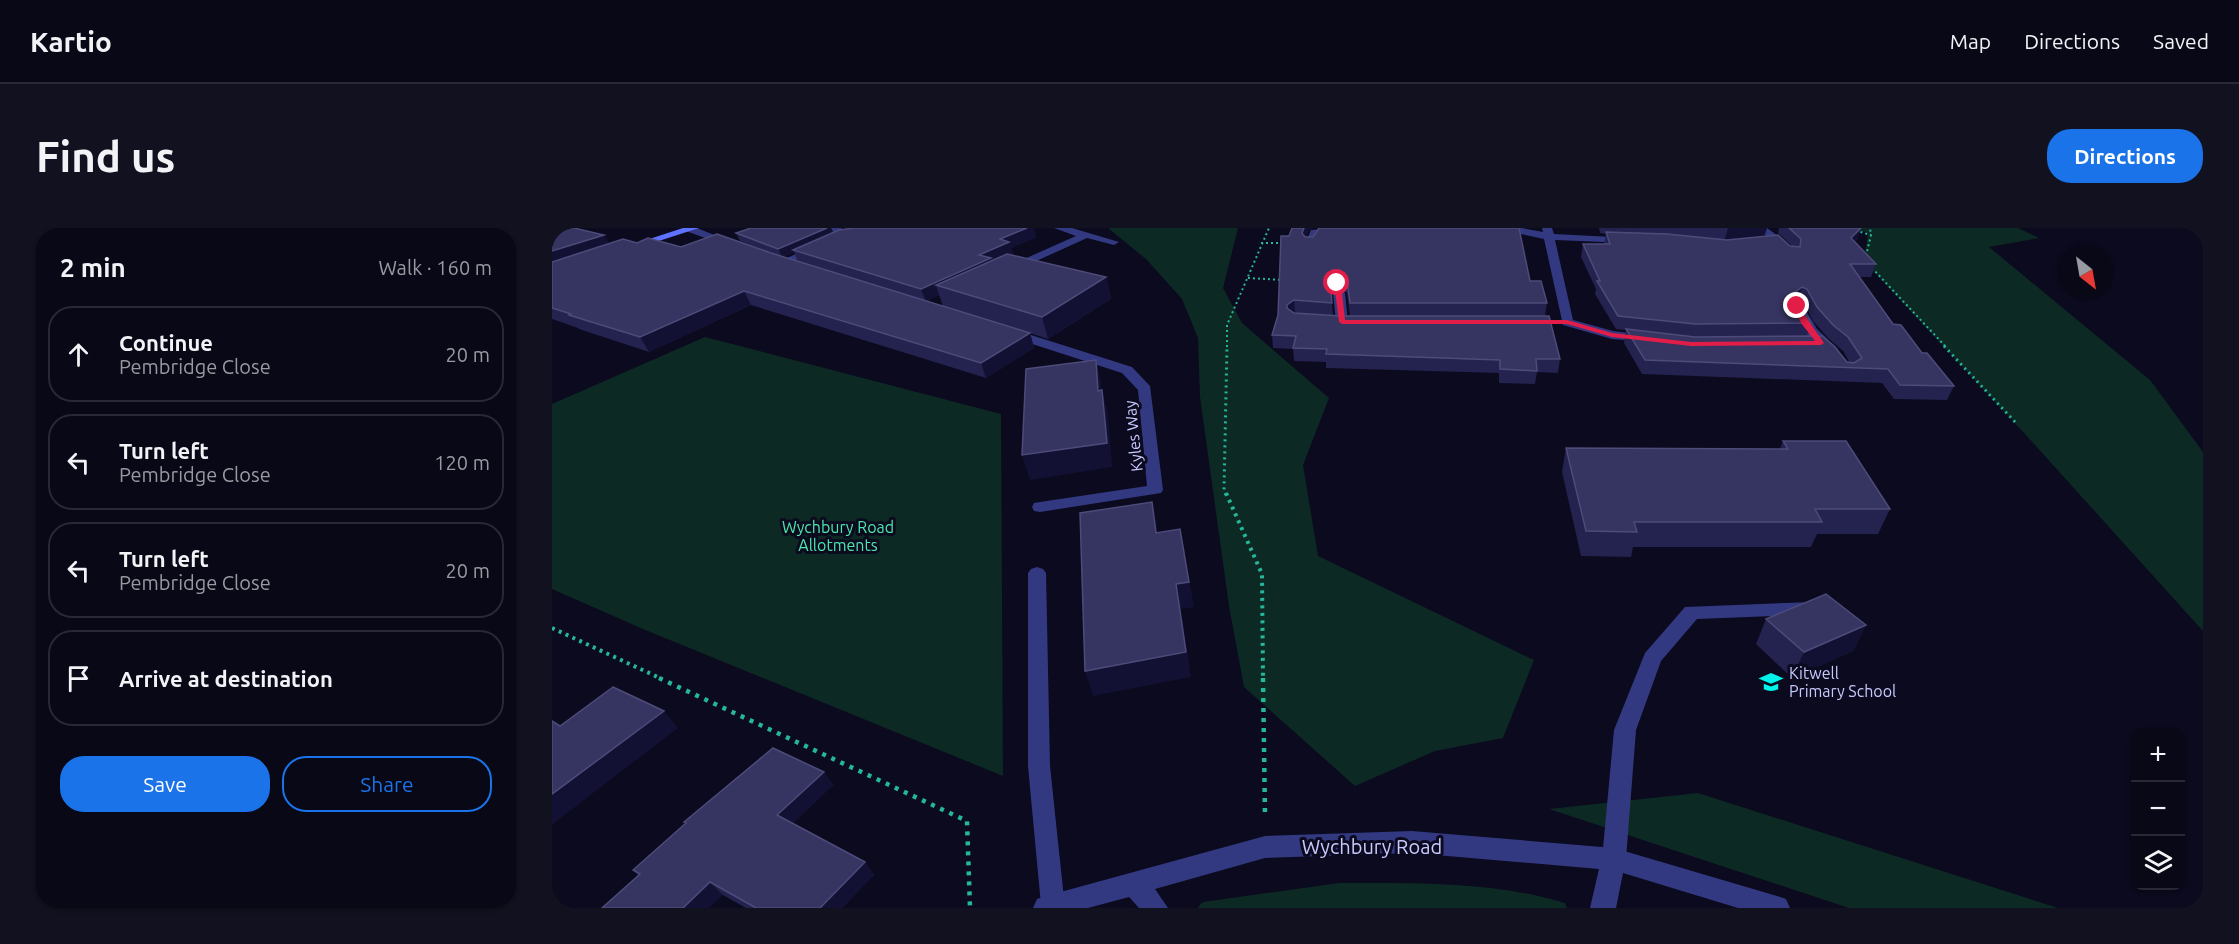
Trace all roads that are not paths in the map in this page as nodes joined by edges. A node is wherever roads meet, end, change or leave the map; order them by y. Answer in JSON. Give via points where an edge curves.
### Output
{"nodes":[{"id":1,"x":1059,"y":228,"type":"edge"},
{"id":2,"x":692,"y":229,"type":"edge"},
{"id":3,"x":1350,"y":231,"type":"edge"},
{"id":4,"x":1487,"y":231,"type":"edge"},
{"id":5,"x":1766,"y":231,"type":"dead end"},
{"id":6,"x":1548,"y":233,"type":"edge"},
{"id":7,"x":842,"y":234,"type":"edge"},
{"id":8,"x":1086,"y":235,"type":"junction"},
{"id":9,"x":1642,"y":240,"type":"edge"},
{"id":10,"x":1114,"y":242,"type":"dead end"},
{"id":11,"x":1310,"y":244,"type":"edge"},
{"id":12,"x":1746,"y":244,"type":"edge"},
{"id":13,"x":741,"y":248,"type":"edge"},
{"id":14,"x":615,"y":252,"type":"edge"},
{"id":15,"x":802,"y":269,"type":"edge"},
{"id":16,"x":1001,"y":273,"type":"edge"},
{"id":17,"x":1339,"y":293,"type":"dead end"},
{"id":18,"x":1797,"y":306,"type":"edge"},
{"id":19,"x":1342,"y":322,"type":"edge"},
{"id":20,"x":996,"y":328,"type":"edge"},
{"id":21,"x":1657,"y":340,"type":"edge"},
{"id":22,"x":1842,"y":363,"type":"edge"},
{"id":23,"x":1040,"y":507,"type":"dead end"},
{"id":24,"x":1037,"y":573,"type":"dead end"},
{"id":25,"x":1825,"y":609,"type":"edge"},
{"id":26,"x":1614,"y":859,"type":"junction"},
{"id":27,"x":1133,"y":883,"type":"junction"},
{"id":28,"x":1050,"y":907,"type":"edge"},
{"id":29,"x":1155,"y":908,"type":"edge"},
{"id":30,"x":1603,"y":908,"type":"edge"},
{"id":31,"x":1778,"y":908,"type":"edge"}],
"edges":[{"from":1,"to":8,"type":"street"},
{"from":2,"to":13,"type":"street"},
{"from":2,"to":14,"type":"street"},
{"from":3,"to":11,"type":"street","via":[[1315,232]]},
{"from":4,"to":6,"type":"street"},
{"from":5,"to":12,"type":"street","via":[[1782,245]]},
{"from":6,"to":9,"type":"street"},
{"from":6,"to":21,"type":"street","via":[[1561,322],[1612,335]]},
{"from":7,"to":15,"type":"street","via":[[777,261]]},
{"from":8,"to":10,"type":"street"},
{"from":8,"to":16,"type":"street"},
{"from":17,"to":19,"type":"street"},
{"from":18,"to":22,"type":"street","via":[[1815,343]]},
{"from":20,"to":23,"type":"street","name":"Kyles Way","via":[[1127,370],[1145,389],[1155,490]]},
{"from":24,"to":28,"type":"street","via":[[1039,766]]},
{"from":25,"to":26,"type":"street","via":[[1692,612],[1652,658],[1625,730]]},
{"from":26,"to":27,"type":"street","name":"Wychbury Road","via":[[1412,842],[1265,847]]},
{"from":26,"to":30,"type":"street"},
{"from":26,"to":31,"type":"street","name":"Wychbury Road"},
{"from":27,"to":28,"type":"street","name":"Wychbury Road"},
{"from":27,"to":29,"type":"street"}]}
